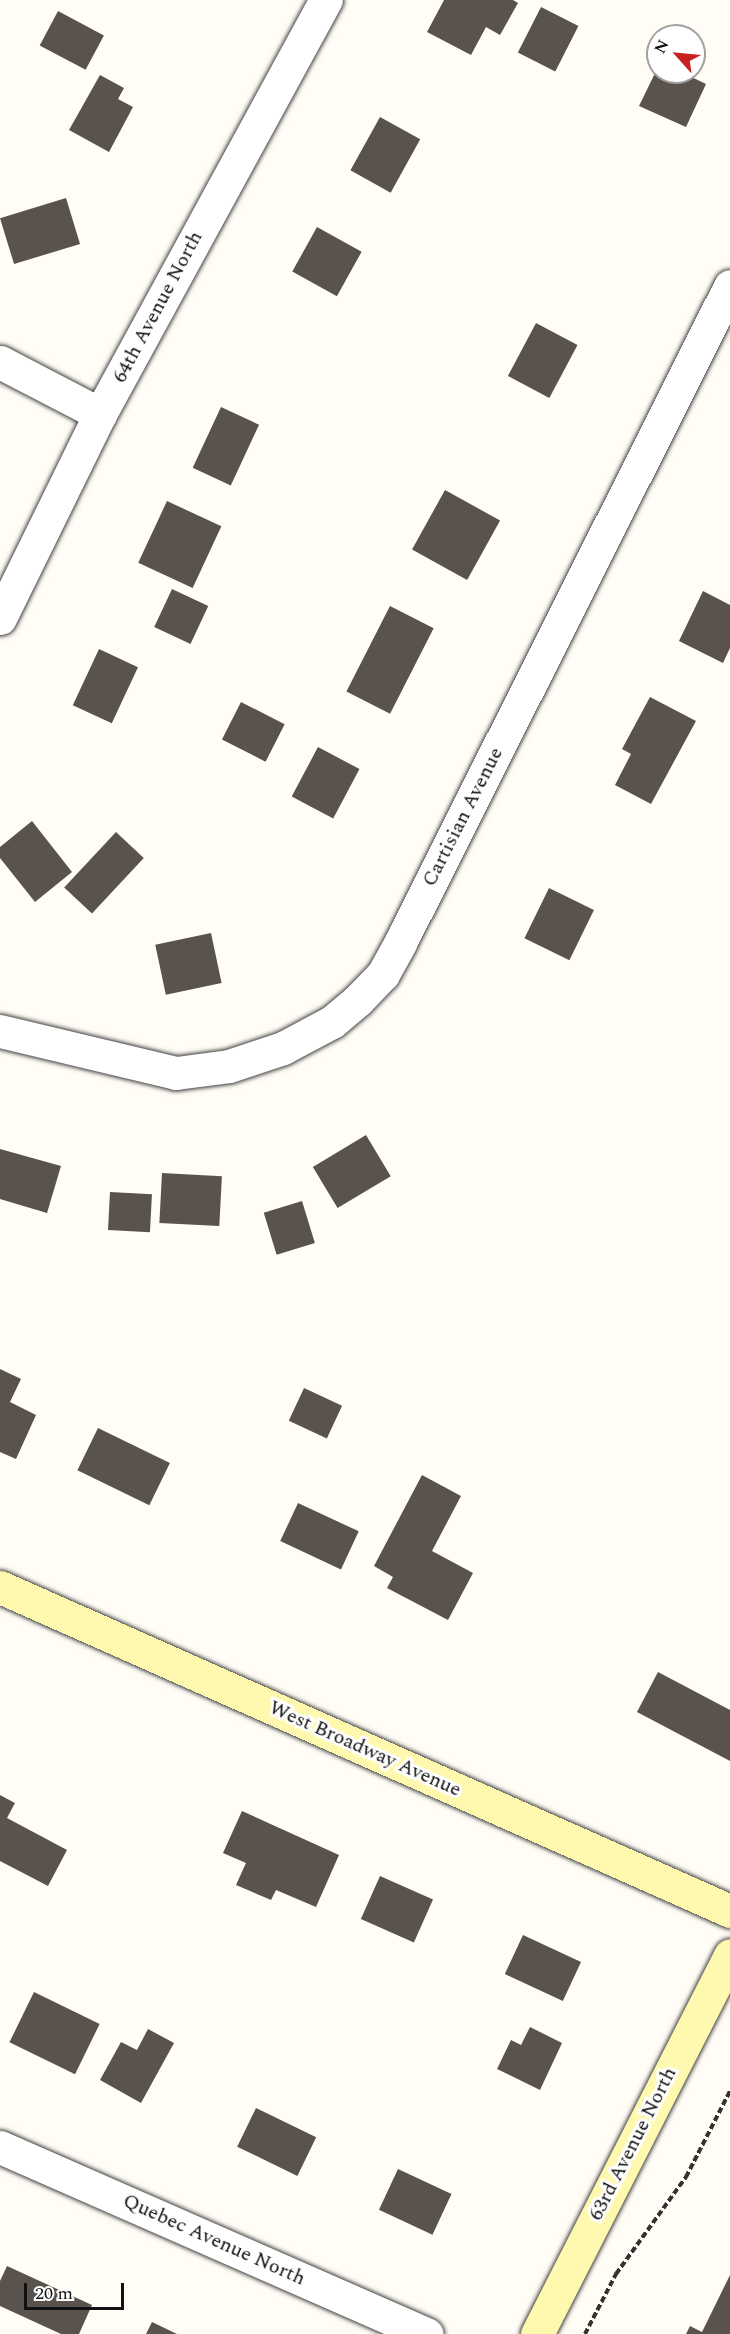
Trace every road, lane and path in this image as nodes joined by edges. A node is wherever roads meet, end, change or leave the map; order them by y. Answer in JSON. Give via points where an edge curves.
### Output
{"nodes":[{"id":1,"x":326,"y":0,"type":"edge"},
{"id":2,"x":730,"y":286,"type":"edge"},
{"id":3,"x":0,"y":362,"type":"edge"},
{"id":4,"x":100,"y":414,"type":"junction"},
{"id":5,"x":0,"y":618,"type":"edge"},
{"id":6,"x":0,"y":1031,"type":"edge"},
{"id":7,"x":0,"y":1587,"type":"edge"},
{"id":8,"x":730,"y":1911,"type":"edge"},
{"id":9,"x":730,"y":1955,"type":"edge"},
{"id":10,"x":730,"y":2091,"type":"edge"},
{"id":11,"x":0,"y":2147,"type":"edge"},
{"id":12,"x":427,"y":2334,"type":"edge"},
{"id":13,"x":537,"y":2334,"type":"edge"},
{"id":14,"x":585,"y":2334,"type":"edge"}],
"edges":[{"from":1,"to":4,"type":"street","name":"64th Avenue North"},
{"from":2,"to":6,"type":"street","name":"Cartisian Avenue","via":[[383,974],[332,1022],[283,1048],[229,1066],[176,1073]]},
{"from":3,"to":4,"type":"street"},
{"from":4,"to":5,"type":"street","name":"64th Avenue North"},
{"from":7,"to":8,"type":"street","name":"West Broadway Avenue"},
{"from":9,"to":13,"type":"street","name":"63rd Avenue North"},
{"from":10,"to":14,"type":"path","via":[[686,2177],[616,2274]]},
{"from":11,"to":12,"type":"street","name":"Quebec Avenue North"}]}
